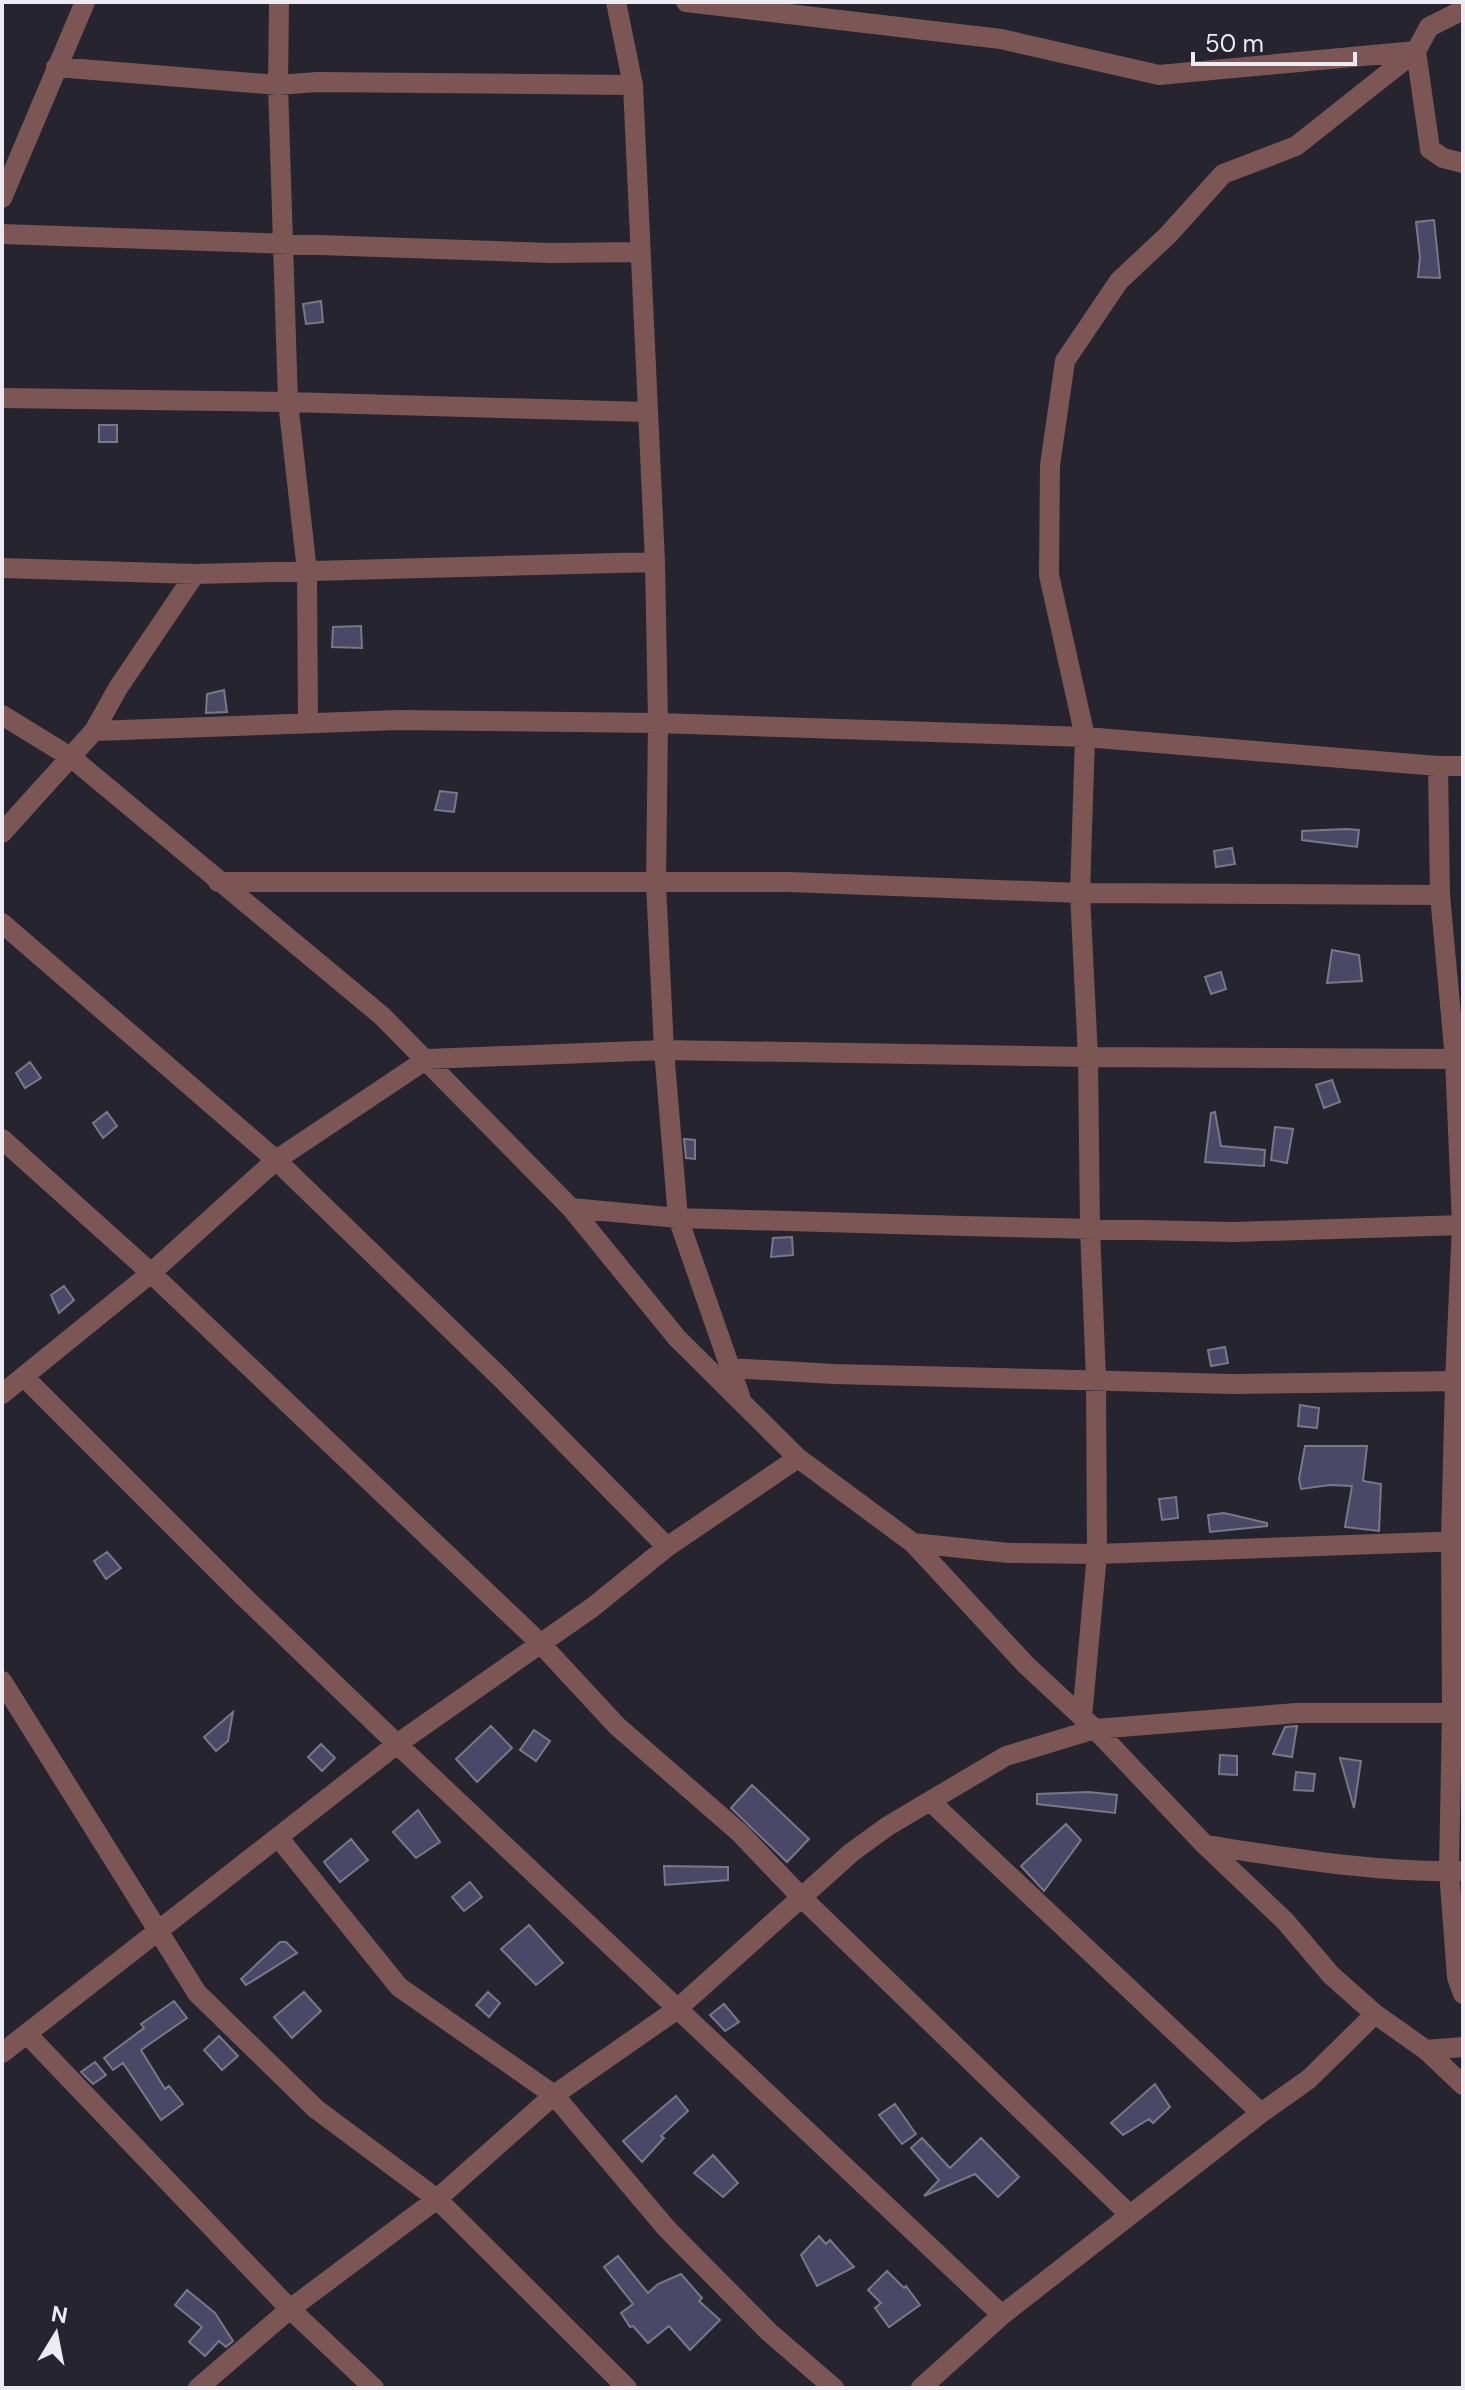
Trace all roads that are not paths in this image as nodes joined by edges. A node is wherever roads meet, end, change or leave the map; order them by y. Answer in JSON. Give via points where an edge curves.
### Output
{"nodes":[{"id":1,"x":85,"y":2,"type":"edge"},
{"id":2,"x":279,"y":2,"type":"edge"},
{"id":3,"x":616,"y":2,"type":"edge"},
{"id":4,"x":686,"y":2,"type":"edge"},
{"id":5,"x":1463,"y":10,"type":"edge"},
{"id":6,"x":1416,"y":51,"type":"junction"},
{"id":7,"x":56,"y":67,"type":"junction"},
{"id":8,"x":278,"y":85,"type":"junction"},
{"id":9,"x":633,"y":85,"type":"junction"},
{"id":10,"x":1463,"y":163,"type":"edge"},
{"id":11,"x":2,"y":198,"type":"edge"},
{"id":12,"x":2,"y":234,"type":"edge"},
{"id":13,"x":285,"y":244,"type":"junction"},
{"id":14,"x":639,"y":252,"type":"junction"},
{"id":15,"x":2,"y":398,"type":"edge"},
{"id":16,"x":288,"y":402,"type":"junction"},
{"id":17,"x":647,"y":412,"type":"junction"},
{"id":18,"x":655,"y":562,"type":"junction"},
{"id":19,"x":2,"y":568,"type":"edge"},
{"id":20,"x":307,"y":571,"type":"junction"},
{"id":21,"x":195,"y":574,"type":"junction"},
{"id":22,"x":2,"y":715,"type":"edge"},
{"id":23,"x":308,"y":723,"type":"junction"},
{"id":24,"x":658,"y":723,"type":"junction"},
{"id":25,"x":94,"y":731,"type":"junction"},
{"id":26,"x":1085,"y":737,"type":"junction"},
{"id":27,"x":72,"y":758,"type":"junction"},
{"id":28,"x":1438,"y":766,"type":"junction"},
{"id":29,"x":1463,"y":766,"type":"edge"},
{"id":30,"x":2,"y":833,"type":"edge"},
{"id":31,"x":218,"y":882,"type":"junction"},
{"id":32,"x":656,"y":884,"type":"junction"},
{"id":33,"x":1080,"y":893,"type":"junction"},
{"id":34,"x":1440,"y":895,"type":"junction"},
{"id":35,"x":2,"y":923,"type":"edge"},
{"id":36,"x":664,"y":1050,"type":"junction"},
{"id":37,"x":1088,"y":1057,"type":"junction"},
{"id":38,"x":427,"y":1059,"type":"junction"},
{"id":39,"x":1459,"y":1059,"type":"edge"},
{"id":40,"x":2,"y":1139,"type":"edge"},
{"id":41,"x":276,"y":1160,"type":"junction"},
{"id":42,"x":571,"y":1208,"type":"junction"},
{"id":43,"x":678,"y":1218,"type":"junction"},
{"id":44,"x":1463,"y":1225,"type":"edge"},
{"id":45,"x":1090,"y":1229,"type":"junction"},
{"id":46,"x":151,"y":1273,"type":"junction"},
{"id":47,"x":730,"y":1368,"type":"junction"},
{"id":48,"x":25,"y":1378,"type":"junction"},
{"id":49,"x":1096,"y":1379,"type":"junction"},
{"id":50,"x":1459,"y":1381,"type":"edge"},
{"id":51,"x":2,"y":1394,"type":"edge"},
{"id":52,"x":741,"y":1400,"type":"junction"},
{"id":53,"x":798,"y":1458,"type":"junction"},
{"id":54,"x":1457,"y":1541,"type":"edge"},
{"id":55,"x":913,"y":1543,"type":"junction"},
{"id":56,"x":667,"y":1547,"type":"junction"},
{"id":57,"x":1097,"y":1554,"type":"junction"},
{"id":58,"x":540,"y":1643,"type":"junction"},
{"id":59,"x":2,"y":1681,"type":"edge"},
{"id":60,"x":1458,"y":1713,"type":"edge"},
{"id":61,"x":1088,"y":1723,"type":"junction"},
{"id":62,"x":397,"y":1744,"type":"junction"},
{"id":63,"x":930,"y":1801,"type":"junction"},
{"id":64,"x":278,"y":1837,"type":"junction"},
{"id":65,"x":1205,"y":1845,"type":"junction"},
{"id":66,"x":1456,"y":1871,"type":"edge"},
{"id":67,"x":800,"y":1896,"type":"junction"},
{"id":68,"x":160,"y":1931,"type":"junction"},
{"id":69,"x":1463,"y":1994,"type":"edge"},
{"id":70,"x":676,"y":2010,"type":"junction"},
{"id":71,"x":1375,"y":2014,"type":"junction"},
{"id":72,"x":27,"y":2034,"type":"junction"},
{"id":73,"x":1463,"y":2047,"type":"edge"},
{"id":74,"x":1426,"y":2050,"type":"junction"},
{"id":75,"x":2,"y":2053,"type":"edge"},
{"id":76,"x":1463,"y":2085,"type":"edge"},
{"id":77,"x":554,"y":2095,"type":"junction"},
{"id":78,"x":1261,"y":2113,"type":"junction"},
{"id":79,"x":437,"y":2199,"type":"junction"},
{"id":80,"x":1130,"y":2215,"type":"junction"},
{"id":81,"x":290,"y":2309,"type":"junction"},
{"id":82,"x":1002,"y":2315,"type":"junction"},
{"id":83,"x":198,"y":2388,"type":"edge"},
{"id":84,"x":374,"y":2388,"type":"edge"},
{"id":85,"x":627,"y":2388,"type":"edge"},
{"id":86,"x":834,"y":2388,"type":"edge"},
{"id":87,"x":921,"y":2388,"type":"edge"}],
"edges":[{"from":1,"to":7,"type":"street"},
{"from":2,"to":8,"type":"street"},
{"from":3,"to":9,"type":"street"},
{"from":4,"to":6,"type":"street","via":[[1001,39],[1159,75]]},
{"from":5,"to":6,"type":"street","via":[[1429,27]]},
{"from":6,"to":10,"type":"street","via":[[1430,149]]},
{"from":6,"to":26,"type":"street","via":[[1296,146],[1223,174],[1119,281],[1065,361],[1050,465],[1049,575]]},
{"from":7,"to":8,"type":"street"},
{"from":7,"to":11,"type":"street"},
{"from":8,"to":9,"type":"street"},
{"from":8,"to":13,"type":"street"},
{"from":9,"to":14,"type":"street"},
{"from":12,"to":13,"type":"street"},
{"from":13,"to":14,"type":"street"},
{"from":13,"to":16,"type":"street"},
{"from":14,"to":17,"type":"street"},
{"from":15,"to":16,"type":"street"},
{"from":16,"to":17,"type":"street"},
{"from":16,"to":20,"type":"street"},
{"from":17,"to":18,"type":"street"},
{"from":18,"to":20,"type":"street"},
{"from":18,"to":24,"type":"street"},
{"from":19,"to":21,"type":"street"},
{"from":20,"to":21,"type":"street"},
{"from":20,"to":23,"type":"street"},
{"from":21,"to":25,"type":"street"},
{"from":22,"to":27,"type":"street"},
{"from":23,"to":24,"type":"street"},
{"from":23,"to":25,"type":"street"},
{"from":24,"to":26,"type":"street"},
{"from":24,"to":32,"type":"street"},
{"from":25,"to":27,"type":"street"},
{"from":26,"to":28,"type":"street"},
{"from":26,"to":33,"type":"street"},
{"from":27,"to":30,"type":"street"},
{"from":27,"to":31,"type":"street"},
{"from":28,"to":29,"type":"street"},
{"from":28,"to":34,"type":"street"},
{"from":31,"to":32,"type":"street"},
{"from":31,"to":38,"type":"street"},
{"from":32,"to":33,"type":"street","via":[[789,882]]},
{"from":32,"to":36,"type":"street"},
{"from":33,"to":34,"type":"street"},
{"from":33,"to":37,"type":"street"},
{"from":34,"to":39,"type":"street"},
{"from":35,"to":41,"type":"street"},
{"from":36,"to":37,"type":"street"},
{"from":36,"to":38,"type":"street"},
{"from":36,"to":43,"type":"street"},
{"from":37,"to":39,"type":"street"},
{"from":37,"to":45,"type":"street"},
{"from":38,"to":41,"type":"street"},
{"from":38,"to":42,"type":"street"},
{"from":39,"to":44,"type":"street"},
{"from":40,"to":46,"type":"street"},
{"from":41,"to":46,"type":"street"},
{"from":41,"to":56,"type":"street"},
{"from":42,"to":43,"type":"street"},
{"from":42,"to":52,"type":"street","via":[[677,1338]]},
{"from":43,"to":45,"type":"street"},
{"from":43,"to":47,"type":"street"},
{"from":44,"to":45,"type":"street","via":[[1234,1232]]},
{"from":44,"to":50,"type":"street"},
{"from":45,"to":49,"type":"street"},
{"from":46,"to":48,"type":"street"},
{"from":46,"to":58,"type":"street"},
{"from":47,"to":49,"type":"street"},
{"from":47,"to":52,"type":"street"},
{"from":48,"to":51,"type":"street"},
{"from":48,"to":62,"type":"street"},
{"from":49,"to":50,"type":"street","via":[[1232,1384]]},
{"from":49,"to":57,"type":"street"},
{"from":50,"to":54,"type":"street"},
{"from":52,"to":53,"type":"street"},
{"from":53,"to":55,"type":"street"},
{"from":53,"to":56,"type":"street"},
{"from":54,"to":57,"type":"street"},
{"from":54,"to":60,"type":"street"},
{"from":55,"to":57,"type":"street","via":[[1009,1553]]},
{"from":55,"to":61,"type":"street","via":[[1026,1665]]},
{"from":56,"to":58,"type":"street"},
{"from":57,"to":61,"type":"street"},
{"from":58,"to":62,"type":"street"},
{"from":58,"to":67,"type":"street","via":[[617,1726],[740,1833]]},
{"from":59,"to":68,"type":"street"},
{"from":60,"to":61,"type":"street","via":[[1297,1713]]},
{"from":60,"to":66,"type":"street"},
{"from":61,"to":63,"type":"street","via":[[1006,1756]]},
{"from":61,"to":65,"type":"street"},
{"from":62,"to":64,"type":"street"},
{"from":62,"to":70,"type":"street"},
{"from":63,"to":67,"type":"street","via":[[852,1852]]},
{"from":63,"to":78,"type":"street"},
{"from":64,"to":68,"type":"street"},
{"from":64,"to":77,"type":"street","via":[[399,1987]]},
{"from":65,"to":66,"type":"street","via":[[1407,1871]]},
{"from":65,"to":71,"type":"street"},
{"from":66,"to":69,"type":"street","via":[[1457,1977]]},
{"from":67,"to":70,"type":"street"},
{"from":67,"to":80,"type":"street"},
{"from":68,"to":72,"type":"street"},
{"from":68,"to":79,"type":"street","via":[[197,1993],[316,2109]]},
{"from":70,"to":77,"type":"street"},
{"from":70,"to":82,"type":"street"},
{"from":71,"to":74,"type":"street"},
{"from":71,"to":78,"type":"street","via":[[1309,2079]]},
{"from":72,"to":75,"type":"street"},
{"from":72,"to":81,"type":"street"},
{"from":73,"to":74,"type":"street"},
{"from":74,"to":76,"type":"street"},
{"from":77,"to":79,"type":"street"},
{"from":77,"to":86,"type":"street","via":[[667,2229],[769,2332]]},
{"from":78,"to":80,"type":"street"},
{"from":79,"to":81,"type":"street"},
{"from":79,"to":85,"type":"street"},
{"from":80,"to":82,"type":"street"},
{"from":81,"to":83,"type":"street"},
{"from":81,"to":84,"type":"street"},
{"from":82,"to":87,"type":"street"}]}
